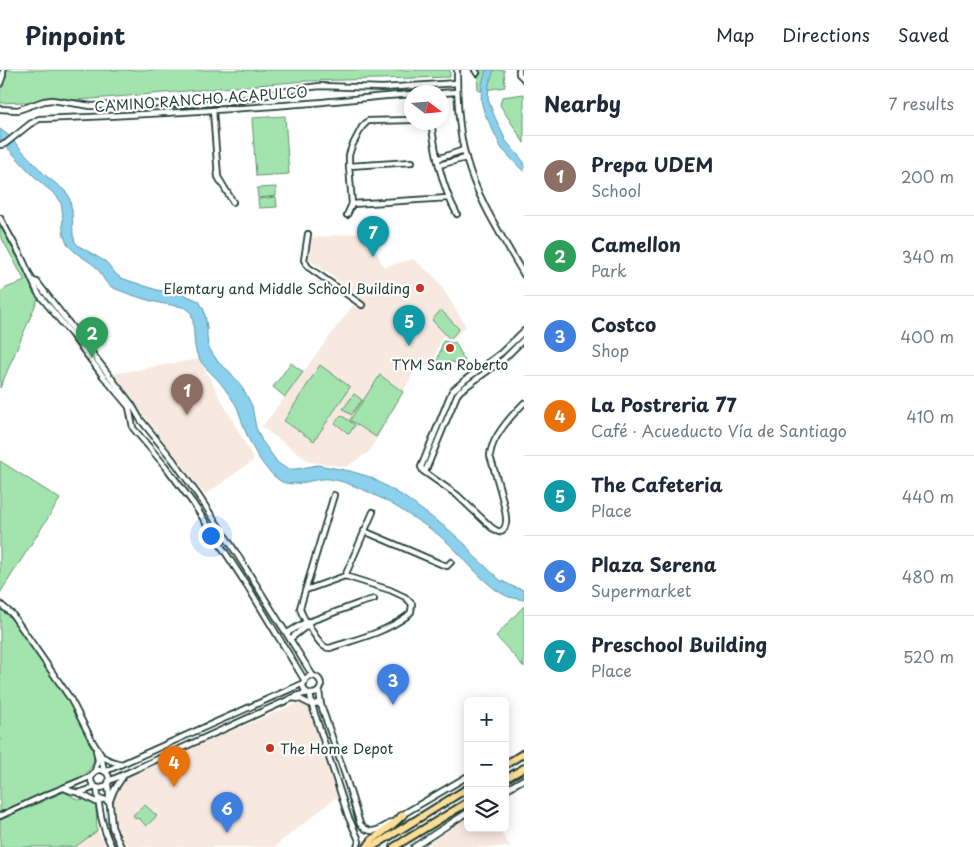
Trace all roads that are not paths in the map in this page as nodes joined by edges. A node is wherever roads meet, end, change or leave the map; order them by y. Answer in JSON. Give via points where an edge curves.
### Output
{"nodes":[{"id":1,"x":457,"y":70,"type":"edge"},
{"id":2,"x":519,"y":70,"type":"edge"},
{"id":3,"x":2,"y":72,"type":"edge"},
{"id":4,"x":524,"y":79,"type":"edge"},
{"id":5,"x":457,"y":83,"type":"junction"},
{"id":6,"x":0,"y":84,"type":"edge"},
{"id":7,"x":457,"y":92,"type":"junction"},
{"id":8,"x":449,"y":93,"type":"edge"},
{"id":9,"x":404,"y":95,"type":"edge"},
{"id":10,"x":0,"y":109,"type":"edge"},
{"id":11,"x":213,"y":110,"type":"junction"},
{"id":12,"x":404,"y":120,"type":"edge"},
{"id":13,"x":432,"y":130,"type":"edge"},
{"id":14,"x":0,"y":145,"type":"edge"},
{"id":15,"x":464,"y":150,"type":"junction"},
{"id":16,"x":466,"y":158,"type":"junction"},
{"id":17,"x":437,"y":159,"type":"junction"},
{"id":18,"x":412,"y":162,"type":"dead end"},
{"id":19,"x":438,"y":165,"type":"junction"},
{"id":20,"x":349,"y":166,"type":"junction"},
{"id":21,"x":448,"y":198,"type":"junction"},
{"id":22,"x":233,"y":202,"type":"dead end"},
{"id":23,"x":352,"y":204,"type":"junction"},
{"id":24,"x":457,"y":214,"type":"dead end"},
{"id":25,"x":347,"y":215,"type":"dead end"},
{"id":26,"x":0,"y":218,"type":"edge"},
{"id":27,"x":308,"y":234,"type":"dead end"},
{"id":28,"x":524,"y":276,"type":"edge"},
{"id":29,"x":362,"y":305,"type":"dead end"},
{"id":30,"x":524,"y":331,"type":"edge"},
{"id":31,"x":522,"y":340,"type":"edge"},
{"id":32,"x":490,"y":365,"type":"junction"},
{"id":33,"x":452,"y":392,"type":"junction"},
{"id":34,"x":457,"y":395,"type":"junction"},
{"id":35,"x":524,"y":403,"type":"edge"},
{"id":36,"x":130,"y":406,"type":"junction"},
{"id":37,"x":140,"y":419,"type":"junction"},
{"id":38,"x":440,"y":429,"type":"junction"},
{"id":39,"x":136,"y":431,"type":"junction"},
{"id":40,"x":334,"y":495,"type":"dead end"},
{"id":41,"x":373,"y":512,"type":"dead end"},
{"id":42,"x":364,"y":531,"type":"junction"},
{"id":43,"x":452,"y":562,"type":"dead end"},
{"id":44,"x":345,"y":576,"type":"junction"},
{"id":45,"x":254,"y":582,"type":"junction"},
{"id":46,"x":248,"y":587,"type":"junction"},
{"id":47,"x":306,"y":590,"type":"junction"},
{"id":48,"x":374,"y":599,"type":"dead end"},
{"id":49,"x":0,"y":604,"type":"edge"},
{"id":50,"x":308,"y":623,"type":"junction"},
{"id":51,"x":300,"y":629,"type":"junction"},
{"id":52,"x":287,"y":633,"type":"junction"},
{"id":53,"x":290,"y":639,"type":"junction"},
{"id":54,"x":313,"y":676,"type":"junction"},
{"id":55,"x":304,"y":682,"type":"junction"},
{"id":56,"x":319,"y":691,"type":"junction"},
{"id":57,"x":309,"y":693,"type":"junction"},
{"id":58,"x":291,"y":698,"type":"junction"},
{"id":59,"x":312,"y":705,"type":"junction"},
{"id":60,"x":321,"y":705,"type":"junction"},
{"id":61,"x":94,"y":744,"type":"junction"},
{"id":62,"x":524,"y":754,"type":"edge"},
{"id":63,"x":101,"y":755,"type":"junction"},
{"id":64,"x":509,"y":763,"type":"edge"},
{"id":65,"x":123,"y":764,"type":"junction"},
{"id":66,"x":524,"y":768,"type":"edge"},
{"id":67,"x":105,"y":771,"type":"junction"},
{"id":68,"x":95,"y":772,"type":"junction"},
{"id":69,"x":127,"y":773,"type":"junction"},
{"id":70,"x":92,"y":776,"type":"junction"},
{"id":71,"x":509,"y":777,"type":"edge"},
{"id":72,"x":464,"y":778,"type":"edge"},
{"id":73,"x":524,"y":779,"type":"edge"},
{"id":74,"x":108,"y":783,"type":"junction"},
{"id":75,"x":96,"y":787,"type":"junction"},
{"id":76,"x":64,"y":788,"type":"junction"},
{"id":77,"x":509,"y":788,"type":"edge"},
{"id":78,"x":464,"y":790,"type":"edge"},
{"id":79,"x":79,"y":793,"type":"junction"},
{"id":80,"x":109,"y":802,"type":"junction"},
{"id":81,"x":98,"y":803,"type":"junction"},
{"id":82,"x":464,"y":804,"type":"edge"},
{"id":83,"x":464,"y":814,"type":"edge"},
{"id":84,"x":403,"y":815,"type":"junction"},
{"id":85,"x":0,"y":816,"type":"edge"},
{"id":86,"x":415,"y":846,"type":"edge"},
{"id":87,"x":112,"y":847,"type":"edge"},
{"id":88,"x":121,"y":847,"type":"edge"},
{"id":89,"x":357,"y":847,"type":"edge"},
{"id":90,"x":367,"y":847,"type":"edge"},
{"id":91,"x":372,"y":847,"type":"edge"},
{"id":92,"x":394,"y":847,"type":"edge"}],
"edges":[{"from":1,"to":5,"type":"street"},
{"from":2,"to":4,"type":"street","via":[[520,77]]},
{"from":3,"to":6,"type":"street"},
{"from":5,"to":7,"type":"street"},
{"from":5,"to":10,"type":"street","via":[[383,88],[312,86],[241,100],[200,104],[91,106],[52,100],[18,110]]},
{"from":7,"to":8,"type":"street"},
{"from":7,"to":15,"type":"street"},
{"from":9,"to":11,"type":"street","name":"CAMINO RANCHO ACAPULCO"},
{"from":11,"to":14,"type":"street","name":"CAMINO RANCHO ACAPULCO","via":[[39,119]]},
{"from":11,"to":22,"type":"street","via":[[218,177]]},
{"from":12,"to":20,"type":"street","via":[[366,122],[350,150]]},
{"from":13,"to":17,"type":"street"},
{"from":15,"to":16,"type":"street"},
{"from":15,"to":17,"type":"street"},
{"from":16,"to":19,"type":"street"},
{"from":16,"to":28,"type":"street","via":[[480,196]]},
{"from":17,"to":19,"type":"street"},
{"from":18,"to":20,"type":"street"},
{"from":19,"to":21,"type":"street"},
{"from":20,"to":23,"type":"street"},
{"from":21,"to":23,"type":"street"},
{"from":21,"to":24,"type":"street"},
{"from":23,"to":25,"type":"street"},
{"from":26,"to":36,"type":"street","via":[[32,281],[37,282]]},
{"from":27,"to":29,"type":"street","via":[[304,260],[308,268]]},
{"from":30,"to":31,"type":"street"},
{"from":31,"to":32,"type":"street","via":[[512,352]]},
{"from":32,"to":33,"type":"street"},
{"from":32,"to":34,"type":"street"},
{"from":33,"to":34,"type":"street"},
{"from":33,"to":38,"type":"street"},
{"from":34,"to":38,"type":"street"},
{"from":35,"to":38,"type":"street","via":[[497,435],[490,452],[506,514],[506,524],[499,532],[425,472]]},
{"from":36,"to":37,"type":"street"},
{"from":36,"to":39,"type":"street","via":[[131,426]]},
{"from":37,"to":39,"type":"street","via":[[134,424]]},
{"from":37,"to":45,"type":"street","via":[[198,495]]},
{"from":39,"to":46,"type":"street","via":[[193,503]]},
{"from":40,"to":47,"type":"street"},
{"from":41,"to":42,"type":"street"},
{"from":42,"to":43,"type":"street","via":[[441,564],[447,566]]},
{"from":42,"to":44,"type":"street"},
{"from":44,"to":47,"type":"street"},
{"from":44,"to":50,"type":"street","via":[[400,594],[412,604],[410,614],[378,633],[330,648],[321,644]]},
{"from":45,"to":46,"type":"street"},
{"from":45,"to":52,"type":"street"},
{"from":46,"to":55,"type":"street"},
{"from":47,"to":50,"type":"street","via":[[300,611]]},
{"from":48,"to":50,"type":"street"},
{"from":49,"to":61,"type":"street","via":[[12,614],[60,681]]},
{"from":50,"to":51,"type":"street"},
{"from":51,"to":52,"type":"street"},
{"from":51,"to":53,"type":"street"},
{"from":52,"to":53,"type":"street"},
{"from":53,"to":54,"type":"street"},
{"from":54,"to":55,"type":"street"},
{"from":54,"to":56,"type":"street","via":[[321,683]]},
{"from":55,"to":57,"type":"street"},
{"from":55,"to":65,"type":"street"},
{"from":56,"to":57,"type":"street"},
{"from":56,"to":60,"type":"street"},
{"from":57,"to":58,"type":"street"},
{"from":57,"to":59,"type":"street"},
{"from":58,"to":59,"type":"street"},
{"from":58,"to":69,"type":"street"},
{"from":59,"to":60,"type":"street"},
{"from":59,"to":89,"type":"street","via":[[358,838]]},
{"from":60,"to":84,"type":"street","via":[[360,824],[376,831]]},
{"from":61,"to":63,"type":"street"},
{"from":61,"to":68,"type":"street","via":[[98,760]]},
{"from":62,"to":64,"type":"highway"},
{"from":63,"to":65,"type":"street","via":[[111,762]]},
{"from":63,"to":67,"type":"street"},
{"from":65,"to":67,"type":"street"},
{"from":66,"to":71,"type":"highway"},
{"from":67,"to":68,"type":"street"},
{"from":67,"to":74,"type":"street"},
{"from":68,"to":70,"type":"street"},
{"from":69,"to":74,"type":"street"},
{"from":69,"to":80,"type":"street","via":[[117,784]]},
{"from":70,"to":75,"type":"street"},
{"from":70,"to":76,"type":"street"},
{"from":72,"to":84,"type":"street"},
{"from":73,"to":77,"type":"street"},
{"from":74,"to":75,"type":"street","via":[[104,788]]},
{"from":74,"to":80,"type":"street"},
{"from":75,"to":79,"type":"street"},
{"from":75,"to":81,"type":"street"},
{"from":76,"to":79,"type":"street"},
{"from":76,"to":85,"type":"street"},
{"from":78,"to":91,"type":"highway"},
{"from":79,"to":81,"type":"street"},
{"from":80,"to":81,"type":"street","via":[[102,799]]},
{"from":80,"to":88,"type":"street","via":[[112,827]]},
{"from":81,"to":87,"type":"street","via":[[106,837]]},
{"from":82,"to":92,"type":"highway"},
{"from":83,"to":86,"type":"street"},
{"from":84,"to":90,"type":"highway"}]}
